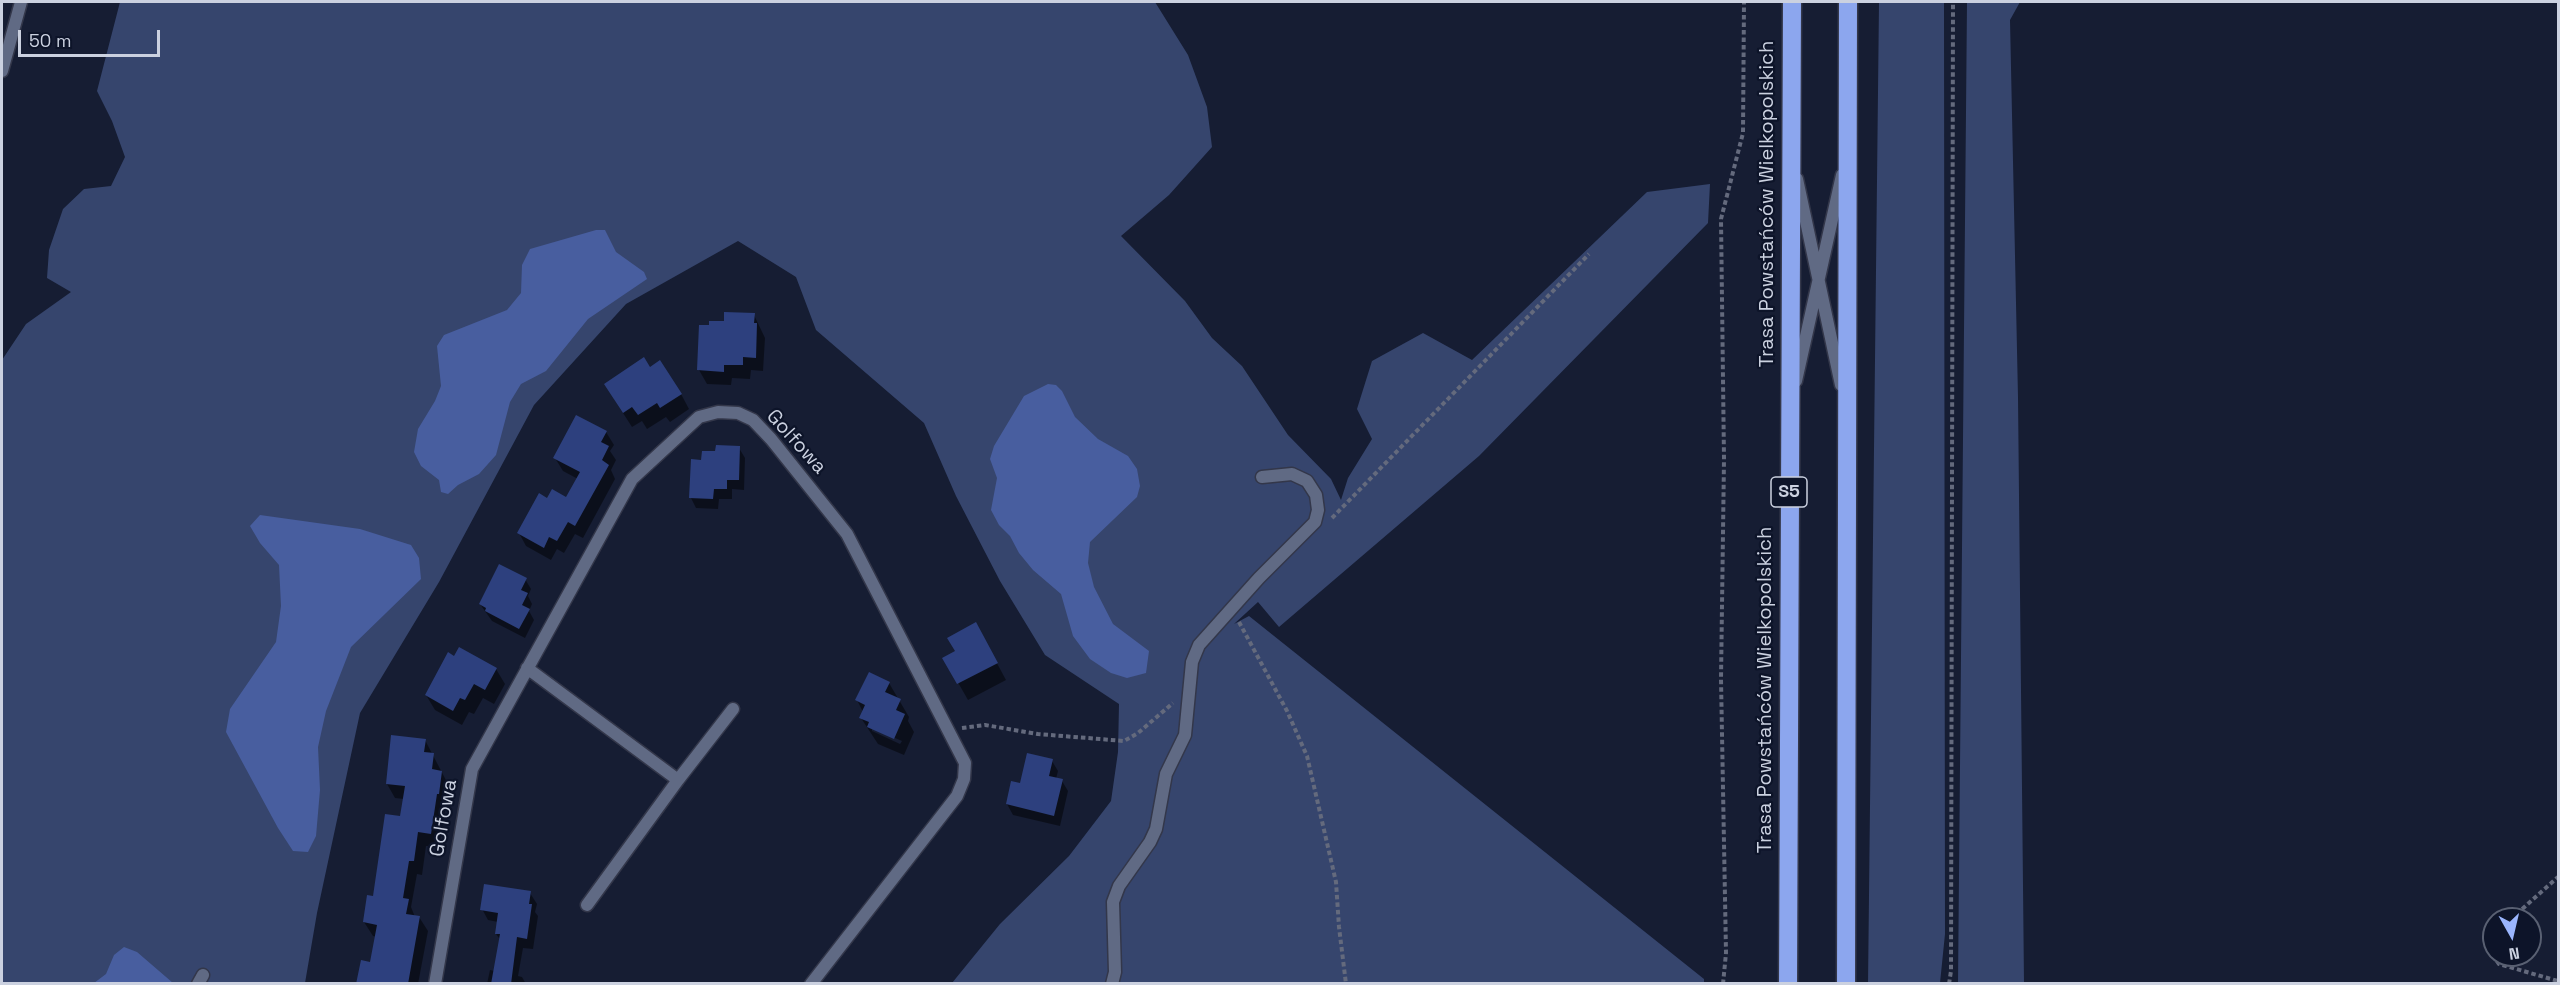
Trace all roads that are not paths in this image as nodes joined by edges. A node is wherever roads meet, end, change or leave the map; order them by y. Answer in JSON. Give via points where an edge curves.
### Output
{"nodes":[{"id":1,"x":21,"y":2,"type":"edge"},
{"id":2,"x":1792,"y":2,"type":"edge"},
{"id":3,"x":1848,"y":2,"type":"edge"},
{"id":4,"x":2,"y":71,"type":"edge"},
{"id":5,"x":1791,"y":152,"type":"junction"},
{"id":6,"x":1847,"y":152,"type":"junction"},
{"id":7,"x":1819,"y":280,"type":"junction"},
{"id":8,"x":1789,"y":411,"type":"junction"},
{"id":9,"x":1847,"y":412,"type":"junction"},
{"id":10,"x":1262,"y":477,"type":"dead end"},
{"id":11,"x":527,"y":668,"type":"junction"},
{"id":12,"x":733,"y":709,"type":"dead end"},
{"id":13,"x":678,"y":780,"type":"junction"},
{"id":14,"x":587,"y":905,"type":"dead end"},
{"id":15,"x":435,"y":984,"type":"edge"},
{"id":16,"x":811,"y":984,"type":"edge"},
{"id":17,"x":1112,"y":984,"type":"edge"},
{"id":18,"x":1788,"y":984,"type":"edge"},
{"id":19,"x":1846,"y":984,"type":"edge"}],
"edges":[{"from":1,"to":4,"type":"lane"},
{"from":2,"to":5,"type":"highway","name":"Trasa Powstańców Wielkopolskich","number":"S5"},
{"from":3,"to":6,"type":"highway"},
{"from":5,"to":7,"type":"lane"},
{"from":5,"to":8,"type":"highway","name":"Trasa Powstańców Wielkopolskich","number":"S5"},
{"from":6,"to":7,"type":"lane"},
{"from":6,"to":9,"type":"highway"},
{"from":7,"to":8,"type":"lane"},
{"from":7,"to":9,"type":"lane"},
{"from":8,"to":18,"type":"highway","name":"Trasa Powstańców Wielkopolskich","number":"S5"},
{"from":9,"to":19,"type":"highway"},
{"from":10,"to":17,"type":"lane","via":[[1292,474],[1307,481],[1316,495],[1315,522],[1199,645],[1192,662],[1185,735],[1166,774],[1156,829],[1113,902]]},
{"from":11,"to":13,"type":"lane"},
{"from":11,"to":15,"type":"lane","name":"Golfowa","via":[[472,768]]},
{"from":11,"to":16,"type":"lane","name":"Golfowa","via":[[632,479],[699,417],[718,412],[738,413],[753,420],[847,534],[965,763],[957,796]]},
{"from":12,"to":13,"type":"lane"},
{"from":13,"to":14,"type":"lane"}]}
